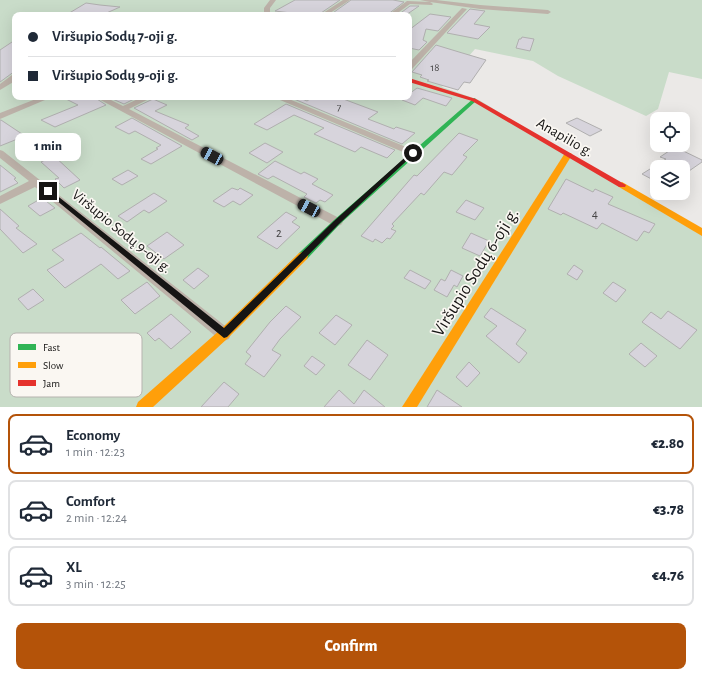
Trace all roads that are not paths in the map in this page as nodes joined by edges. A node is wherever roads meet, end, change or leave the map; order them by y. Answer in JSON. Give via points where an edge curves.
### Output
{"nodes":[{"id":1,"x":273,"y":0,"type":"edge"},
{"id":2,"x":347,"y":0,"type":"edge"},
{"id":3,"x":423,"y":0,"type":"edge"},
{"id":4,"x":466,"y":8,"type":"junction"},
{"id":5,"x":267,"y":12,"type":"edge"},
{"id":6,"x":328,"y":12,"type":"edge"},
{"id":7,"x":395,"y":12,"type":"edge"},
{"id":8,"x":548,"y":12,"type":"dead end"},
{"id":9,"x":412,"y":64,"type":"edge"},
{"id":10,"x":12,"y":78,"type":"edge"},
{"id":11,"x":412,"y":81,"type":"edge"},
{"id":12,"x":0,"y":88,"type":"edge"},
{"id":13,"x":40,"y":100,"type":"edge"},
{"id":14,"x":105,"y":100,"type":"edge"},
{"id":15,"x":142,"y":100,"type":"edge"},
{"id":16,"x":285,"y":100,"type":"edge"},
{"id":17,"x":474,"y":100,"type":"junction"},
{"id":18,"x":123,"y":109,"type":"junction"},
{"id":19,"x":0,"y":116,"type":"edge"},
{"id":20,"x":0,"y":153,"type":"edge"},
{"id":21,"x":413,"y":153,"type":"junction"},
{"id":22,"x":568,"y":155,"type":"junction"},
{"id":23,"x":36,"y":182,"type":"junction"},
{"id":24,"x":0,"y":200,"type":"edge"},
{"id":25,"x":337,"y":222,"type":"junction"},
{"id":26,"x":702,"y":232,"type":"edge"},
{"id":27,"x":224,"y":334,"type":"junction"},
{"id":28,"x":144,"y":407,"type":"edge"},
{"id":29,"x":410,"y":407,"type":"edge"}],
"edges":[{"from":1,"to":5,"type":"street"},
{"from":2,"to":6,"type":"street"},
{"from":3,"to":4,"type":"street"},
{"from":4,"to":7,"type":"street","via":[[411,1]]},
{"from":4,"to":8,"type":"street"},
{"from":4,"to":9,"type":"street"},
{"from":10,"to":12,"type":"street"},
{"from":11,"to":17,"type":"street","name":"Anapilio g."},
{"from":13,"to":19,"type":"street"},
{"from":14,"to":18,"type":"street"},
{"from":15,"to":18,"type":"street"},
{"from":16,"to":21,"type":"street"},
{"from":17,"to":21,"type":"street"},
{"from":17,"to":22,"type":"street","name":"Anapilio g."},
{"from":18,"to":25,"type":"street"},
{"from":20,"to":23,"type":"street","name":"Viršupio Sodų 9-oji g."},
{"from":21,"to":25,"type":"street"},
{"from":22,"to":26,"type":"street","name":"Anapilio g."},
{"from":22,"to":29,"type":"street","name":"Viršupio Sodų 6-oji g."},
{"from":23,"to":24,"type":"street"},
{"from":23,"to":27,"type":"street","name":"Viršupio Sodų 9-oji g."},
{"from":25,"to":27,"type":"street"},
{"from":27,"to":28,"type":"street"}]}
